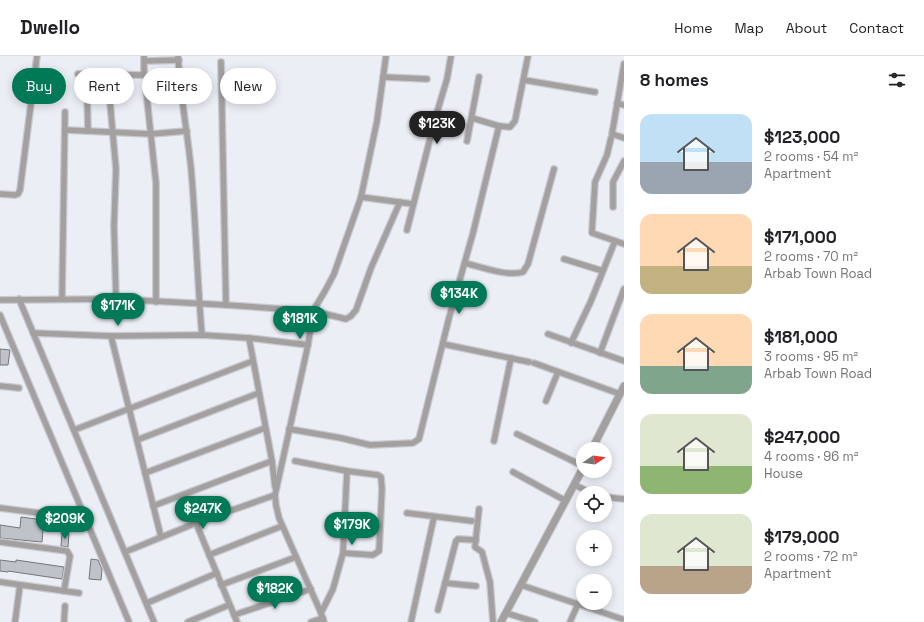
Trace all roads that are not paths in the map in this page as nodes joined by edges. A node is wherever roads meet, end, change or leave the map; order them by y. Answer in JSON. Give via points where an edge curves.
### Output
{"nodes":[{"id":1,"x":37,"y":56,"type":"edge"},
{"id":2,"x":386,"y":56,"type":"edge"},
{"id":3,"x":451,"y":56,"type":"edge"},
{"id":4,"x":528,"y":56,"type":"edge"},
{"id":5,"x":144,"y":58,"type":"edge"},
{"id":6,"x":178,"y":58,"type":"edge"},
{"id":7,"x":221,"y":62,"type":"dead end"},
{"id":8,"x":624,"y":64,"type":"edge"},
{"id":9,"x":134,"y":75,"type":"edge"},
{"id":10,"x":383,"y":77,"type":"junction"},
{"id":11,"x":479,"y":78,"type":"dead end"},
{"id":12,"x":427,"y":79,"type":"dead end"},
{"id":13,"x":524,"y":80,"type":"junction"},
{"id":14,"x":595,"y":92,"type":"dead end"},
{"id":15,"x":617,"y":103,"type":"junction"},
{"id":16,"x":87,"y":104,"type":"edge"},
{"id":17,"x":110,"y":104,"type":"edge"},
{"id":18,"x":148,"y":104,"type":"edge"},
{"id":19,"x":624,"y":105,"type":"edge"},
{"id":20,"x":65,"y":112,"type":"dead end"},
{"id":21,"x":472,"y":118,"type":"junction"},
{"id":22,"x":499,"y":126,"type":"junction"},
{"id":23,"x":66,"y":130,"type":"junction"},
{"id":24,"x":88,"y":131,"type":"junction"},
{"id":25,"x":187,"y":131,"type":"junction"},
{"id":26,"x":113,"y":132,"type":"junction"},
{"id":27,"x":151,"y":134,"type":"junction"},
{"id":28,"x":611,"y":138,"type":"dead end"},
{"id":29,"x":624,"y":138,"type":"edge"},
{"id":30,"x":467,"y":141,"type":"dead end"},
{"id":31,"x":624,"y":161,"type":"edge"},
{"id":32,"x":554,"y":169,"type":"dead end"},
{"id":33,"x":0,"y":194,"type":"edge"},
{"id":34,"x":361,"y":197,"type":"junction"},
{"id":35,"x":400,"y":202,"type":"junction"},
{"id":36,"x":413,"y":204,"type":"junction"},
{"id":37,"x":612,"y":207,"type":"dead end"},
{"id":38,"x":407,"y":230,"type":"dead end"},
{"id":39,"x":615,"y":241,"type":"junction"},
{"id":40,"x":624,"y":244,"type":"edge"},
{"id":41,"x":564,"y":259,"type":"dead end"},
{"id":42,"x":465,"y":263,"type":"junction"},
{"id":43,"x":603,"y":271,"type":"junction"},
{"id":44,"x":624,"y":289,"type":"edge"},
{"id":45,"x":19,"y":299,"type":"junction"},
{"id":46,"x":62,"y":299,"type":"junction"},
{"id":47,"x":116,"y":299,"type":"junction"},
{"id":48,"x":0,"y":300,"type":"edge"},
{"id":49,"x":156,"y":302,"type":"junction"},
{"id":50,"x":199,"y":304,"type":"junction"},
{"id":51,"x":226,"y":305,"type":"junction"},
{"id":52,"x":313,"y":311,"type":"junction"},
{"id":53,"x":0,"y":316,"type":"edge"},
{"id":54,"x":33,"y":333,"type":"junction"},
{"id":55,"x":548,"y":334,"type":"dead end"},
{"id":56,"x":202,"y":335,"type":"junction"},
{"id":57,"x":111,"y":336,"type":"junction"},
{"id":58,"x":249,"y":338,"type":"junction"},
{"id":59,"x":571,"y":343,"type":"junction"},
{"id":60,"x":443,"y":344,"type":"junction"},
{"id":61,"x":308,"y":345,"type":"junction"},
{"id":62,"x":600,"y":353,"type":"junction"},
{"id":63,"x":511,"y":358,"type":"junction"},
{"id":64,"x":253,"y":360,"type":"junction"},
{"id":65,"x":624,"y":361,"type":"edge"},
{"id":66,"x":558,"y":372,"type":"junction"},
{"id":67,"x":0,"y":386,"type":"edge"},
{"id":68,"x":624,"y":386,"type":"edge"},
{"id":69,"x":20,"y":388,"type":"dead end"},
{"id":70,"x":259,"y":393,"type":"junction"},
{"id":71,"x":620,"y":394,"type":"junction"},
{"id":72,"x":546,"y":401,"type":"dead end"},
{"id":73,"x":129,"y":409,"type":"junction"},
{"id":74,"x":265,"y":428,"type":"junction"},
{"id":75,"x":289,"y":429,"type":"junction"},
{"id":76,"x":74,"y":430,"type":"junction"},
{"id":77,"x":517,"y":434,"type":"dead end"},
{"id":78,"x":137,"y":440,"type":"junction"},
{"id":79,"x":494,"y":441,"type":"dead end"},
{"id":80,"x":596,"y":442,"type":"edge"},
{"id":81,"x":272,"y":461,"type":"junction"},
{"id":82,"x":296,"y":461,"type":"dead end"},
{"id":83,"x":576,"y":464,"type":"edge"},
{"id":84,"x":347,"y":471,"type":"junction"},
{"id":85,"x":513,"y":472,"type":"dead end"},
{"id":86,"x":146,"y":473,"type":"junction"},
{"id":87,"x":578,"y":478,"type":"edge"},
{"id":88,"x":575,"y":485,"type":"joint"},
{"id":89,"x":275,"y":493,"type":"junction"},
{"id":90,"x":612,"y":497,"type":"edge"},
{"id":91,"x":624,"y":499,"type":"edge"},
{"id":92,"x":566,"y":501,"type":"junction"},
{"id":93,"x":154,"y":506,"type":"junction"},
{"id":94,"x":0,"y":508,"type":"edge"},
{"id":95,"x":479,"y":509,"type":"dead end"},
{"id":96,"x":407,"y":513,"type":"dead end"},
{"id":97,"x":434,"y":516,"type":"junction"},
{"id":98,"x":86,"y":519,"type":"junction"},
{"id":99,"x":472,"y":521,"type":"dead end"},
{"id":100,"x":196,"y":523,"type":"junction"},
{"id":101,"x":282,"y":526,"type":"junction"},
{"id":102,"x":161,"y":537,"type":"junction"},
{"id":103,"x":476,"y":540,"type":"junction"},
{"id":104,"x":0,"y":542,"type":"edge"},
{"id":105,"x":125,"y":552,"type":"junction"},
{"id":106,"x":343,"y":553,"type":"junction"},
{"id":107,"x":209,"y":555,"type":"junction"},
{"id":108,"x":296,"y":557,"type":"junction"},
{"id":109,"x":216,"y":573,"type":"junction"},
{"id":110,"x":0,"y":582,"type":"edge"},
{"id":111,"x":445,"y":583,"type":"junction"},
{"id":112,"x":20,"y":585,"type":"junction"},
{"id":113,"x":221,"y":585,"type":"junction"},
{"id":114,"x":521,"y":585,"type":"junction"},
{"id":115,"x":476,"y":586,"type":"dead end"},
{"id":116,"x":310,"y":589,"type":"junction"},
{"id":117,"x":64,"y":591,"type":"junction"},
{"id":118,"x":79,"y":593,"type":"dead end"},
{"id":119,"x":147,"y":603,"type":"junction"},
{"id":120,"x":576,"y":603,"type":"edge"},
{"id":121,"x":230,"y":605,"type":"junction"},
{"id":122,"x":65,"y":606,"type":"dead end"},
{"id":123,"x":576,"y":608,"type":"edge"},
{"id":124,"x":438,"y":610,"type":"dead end"},
{"id":125,"x":596,"y":610,"type":"edge"},
{"id":126,"x":506,"y":613,"type":"junction"},
{"id":127,"x":234,"y":615,"type":"junction"},
{"id":128,"x":322,"y":618,"type":"edge"},
{"id":129,"x":622,"y":619,"type":"dead end"},
{"id":130,"x":15,"y":622,"type":"edge"},
{"id":131,"x":64,"y":622,"type":"edge"},
{"id":132,"x":129,"y":622,"type":"edge"},
{"id":133,"x":154,"y":622,"type":"edge"},
{"id":134,"x":188,"y":622,"type":"edge"},
{"id":135,"x":237,"y":622,"type":"edge"},
{"id":136,"x":311,"y":622,"type":"edge"},
{"id":137,"x":411,"y":622,"type":"edge"},
{"id":138,"x":493,"y":622,"type":"edge"},
{"id":139,"x":501,"y":622,"type":"edge"},
{"id":140,"x":535,"y":622,"type":"edge"},
{"id":141,"x":570,"y":622,"type":"edge"}],
"edges":[{"from":1,"to":33,"type":"street","via":[[20,190],[15,195]]},
{"from":2,"to":10,"type":"street"},
{"from":3,"to":36,"type":"street"},
{"from":4,"to":13,"type":"street"},
{"from":5,"to":6,"type":"street"},
{"from":5,"to":9,"type":"street","via":[[144,72],[142,75]]},
{"from":6,"to":25,"type":"street"},
{"from":7,"to":51,"type":"street"},
{"from":8,"to":15,"type":"street"},
{"from":10,"to":12,"type":"street"},
{"from":10,"to":34,"type":"street","via":[[377,121]]},
{"from":11,"to":21,"type":"street"},
{"from":13,"to":14,"type":"street"},
{"from":13,"to":22,"type":"street","via":[[515,121],[510,127]]},
{"from":15,"to":19,"type":"street"},
{"from":15,"to":29,"type":"street","via":[[612,135]]},
{"from":16,"to":24,"type":"street"},
{"from":17,"to":26,"type":"street"},
{"from":18,"to":27,"type":"street"},
{"from":20,"to":23,"type":"street"},
{"from":21,"to":22,"type":"street"},
{"from":21,"to":30,"type":"street"},
{"from":22,"to":42,"type":"street"},
{"from":23,"to":24,"type":"street"},
{"from":23,"to":46,"type":"street"},
{"from":24,"to":26,"type":"street"},
{"from":25,"to":27,"type":"street"},
{"from":25,"to":50,"type":"street"},
{"from":26,"to":27,"type":"street"},
{"from":26,"to":47,"type":"street","via":[[116,168]]},
{"from":27,"to":49,"type":"street","via":[[156,183]]},
{"from":28,"to":39,"type":"street","via":[[607,155],[595,182],[592,233]]},
{"from":31,"to":37,"type":"street","via":[[612,182]]},
{"from":32,"to":42,"type":"street","via":[[528,264],[523,272],[507,273]]},
{"from":34,"to":35,"type":"street"},
{"from":34,"to":52,"type":"street","via":[[334,274]]},
{"from":35,"to":36,"type":"street"},
{"from":35,"to":52,"type":"street","via":[[356,310],[344,319]]},
{"from":36,"to":38,"type":"street"},
{"from":39,"to":40,"type":"street"},
{"from":39,"to":43,"type":"street"},
{"from":41,"to":43,"type":"street"},
{"from":42,"to":60,"type":"street"},
{"from":43,"to":59,"type":"street"},
{"from":44,"to":62,"type":"street"},
{"from":45,"to":46,"type":"street"},
{"from":45,"to":48,"type":"street"},
{"from":45,"to":54,"type":"street"},
{"from":46,"to":47,"type":"street"},
{"from":47,"to":49,"type":"street"},
{"from":49,"to":50,"type":"street"},
{"from":50,"to":51,"type":"street"},
{"from":50,"to":56,"type":"street"},
{"from":51,"to":52,"type":"street"},
{"from":52,"to":61,"type":"street"},
{"from":53,"to":98,"type":"street"},
{"from":54,"to":57,"type":"street"},
{"from":54,"to":76,"type":"street"},
{"from":55,"to":59,"type":"street"},
{"from":56,"to":57,"type":"street"},
{"from":56,"to":58,"type":"street"},
{"from":57,"to":73,"type":"street"},
{"from":58,"to":61,"type":"street"},
{"from":58,"to":64,"type":"street"},
{"from":59,"to":62,"type":"street"},
{"from":60,"to":63,"type":"street"},
{"from":60,"to":75,"type":"street","via":[[419,439],[413,443],[370,445]]},
{"from":61,"to":75,"type":"street"},
{"from":62,"to":65,"type":"street"},
{"from":63,"to":66,"type":"street"},
{"from":63,"to":79,"type":"street"},
{"from":64,"to":70,"type":"street"},
{"from":64,"to":73,"type":"street"},
{"from":66,"to":71,"type":"street"},
{"from":66,"to":72,"type":"street"},
{"from":67,"to":69,"type":"street"},
{"from":68,"to":71,"type":"street"},
{"from":70,"to":74,"type":"street"},
{"from":70,"to":78,"type":"street"},
{"from":71,"to":80,"type":"street"},
{"from":73,"to":76,"type":"street"},
{"from":73,"to":78,"type":"street"},
{"from":74,"to":81,"type":"street"},
{"from":74,"to":86,"type":"street"},
{"from":75,"to":89,"type":"street"},
{"from":76,"to":105,"type":"street"},
{"from":77,"to":83,"type":"street"},
{"from":78,"to":86,"type":"street"},
{"from":81,"to":89,"type":"street"},
{"from":81,"to":93,"type":"street"},
{"from":82,"to":84,"type":"street"},
{"from":84,"to":106,"type":"street"},
{"from":84,"to":106,"type":"street","via":[[378,474],[381,478],[379,551],[373,555]]},
{"from":85,"to":92,"type":"street"},
{"from":86,"to":93,"type":"street"},
{"from":87,"to":88,"type":"street"},
{"from":88,"to":92,"type":"street"},
{"from":89,"to":100,"type":"street"},
{"from":89,"to":101,"type":"street"},
{"from":90,"to":91,"type":"street"},
{"from":92,"to":114,"type":"street"},
{"from":93,"to":102,"type":"street"},
{"from":94,"to":98,"type":"street"},
{"from":95,"to":103,"type":"street"},
{"from":96,"to":97,"type":"street"},
{"from":97,"to":99,"type":"street"},
{"from":97,"to":137,"type":"street"},
{"from":98,"to":132,"type":"street"},
{"from":100,"to":102,"type":"street"},
{"from":100,"to":107,"type":"street"},
{"from":101,"to":107,"type":"street"},
{"from":101,"to":108,"type":"street"},
{"from":102,"to":105,"type":"street"},
{"from":103,"to":111,"type":"street","via":[[457,539]]},
{"from":103,"to":138,"type":"street","via":[[475,547],[482,552],[490,582]]},
{"from":104,"to":117,"type":"street","via":[[67,551],[70,556]]},
{"from":105,"to":119,"type":"street"},
{"from":106,"to":128,"type":"street"},
{"from":107,"to":109,"type":"street"},
{"from":108,"to":113,"type":"street"},
{"from":108,"to":116,"type":"street"},
{"from":109,"to":113,"type":"street"},
{"from":109,"to":119,"type":"street"},
{"from":110,"to":112,"type":"street"},
{"from":111,"to":115,"type":"street"},
{"from":111,"to":124,"type":"street"},
{"from":112,"to":117,"type":"street"},
{"from":112,"to":130,"type":"street"},
{"from":113,"to":121,"type":"street"},
{"from":114,"to":120,"type":"street"},
{"from":114,"to":126,"type":"street"},
{"from":116,"to":127,"type":"street"},
{"from":116,"to":128,"type":"street"},
{"from":117,"to":118,"type":"street"},
{"from":119,"to":133,"type":"street"},
{"from":121,"to":127,"type":"street"},
{"from":121,"to":134,"type":"street"},
{"from":122,"to":131,"type":"street"},
{"from":123,"to":141,"type":"street"},
{"from":125,"to":129,"type":"street"},
{"from":126,"to":139,"type":"street"},
{"from":126,"to":140,"type":"street"},
{"from":127,"to":135,"type":"street"},
{"from":128,"to":136,"type":"street"}]}
